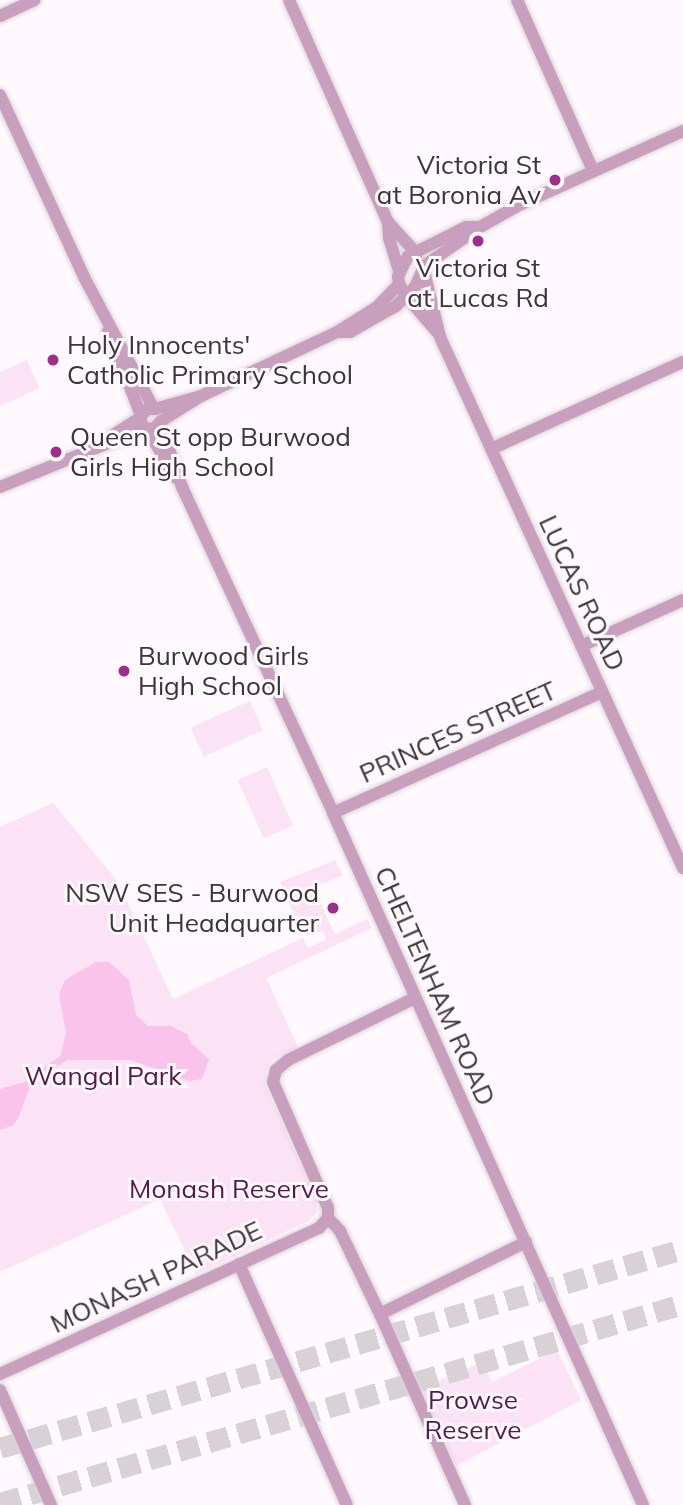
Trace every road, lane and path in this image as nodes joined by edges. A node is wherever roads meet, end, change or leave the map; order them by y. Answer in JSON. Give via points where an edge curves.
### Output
{"nodes":[{"id":1,"x":35,"y":0,"type":"edge"},
{"id":2,"x":289,"y":0,"type":"edge"},
{"id":3,"x":517,"y":0,"type":"edge"},
{"id":4,"x":0,"y":16,"type":"edge"},
{"id":5,"x":0,"y":95,"type":"edge"},
{"id":6,"x":683,"y":131,"type":"edge"},
{"id":7,"x":593,"y":171,"type":"junction"},
{"id":8,"x":388,"y":222,"type":"junction"},
{"id":9,"x":480,"y":227,"type":"junction"},
{"id":10,"x":417,"y":254,"type":"junction"},
{"id":11,"x":424,"y":267,"type":"junction"},
{"id":12,"x":403,"y":286,"type":"junction"},
{"id":13,"x":104,"y":317,"type":"junction"},
{"id":14,"x":440,"y":337,"type":"junction"},
{"id":15,"x":683,"y":362,"type":"edge"},
{"id":16,"x":157,"y":416,"type":"junction"},
{"id":17,"x":143,"y":422,"type":"junction"},
{"id":18,"x":491,"y":449,"type":"junction"},
{"id":19,"x":0,"y":487,"type":"edge"},
{"id":20,"x":183,"y":487,"type":"junction"},
{"id":21,"x":683,"y":600,"type":"edge"},
{"id":22,"x":581,"y":646,"type":"junction"},
{"id":23,"x":602,"y":692,"type":"junction"},
{"id":24,"x":334,"y":813,"type":"junction"},
{"id":25,"x":683,"y":868,"type":"edge"},
{"id":26,"x":415,"y":998,"type":"junction"},
{"id":27,"x":328,"y":1218,"type":"junction"},
{"id":28,"x":526,"y":1242,"type":"junction"},
{"id":29,"x":239,"y":1264,"type":"junction"},
{"id":30,"x":380,"y":1314,"type":"junction"},
{"id":31,"x":0,"y":1374,"type":"edge"},
{"id":32,"x":0,"y":1390,"type":"edge"},
{"id":33,"x":51,"y":1505,"type":"edge"},
{"id":34,"x":347,"y":1505,"type":"edge"},
{"id":35,"x":465,"y":1505,"type":"edge"},
{"id":36,"x":643,"y":1505,"type":"edge"}],
"edges":[{"from":1,"to":4,"type":"street"},
{"from":2,"to":8,"type":"street","name":"LUCAS ROAD"},
{"from":3,"to":7,"type":"street"},
{"from":5,"to":13,"type":"street","name":"CHELTENHAM ROAD"},
{"from":6,"to":7,"type":"street"},
{"from":7,"to":9,"type":"street"},
{"from":8,"to":10,"type":"street","name":"LUCAS ROAD"},
{"from":8,"to":12,"type":"street","name":"LUCAS ROAD","via":[[388,238]]},
{"from":9,"to":10,"type":"street","via":[[466,227]]},
{"from":9,"to":11,"type":"street"},
{"from":10,"to":11,"type":"street","name":"LUCAS ROAD"},
{"from":10,"to":12,"type":"street","via":[[408,256]]},
{"from":11,"to":12,"type":"street"},
{"from":11,"to":14,"type":"street","name":"LUCAS ROAD"},
{"from":12,"to":14,"type":"street","name":"LUCAS ROAD"},
{"from":12,"to":16,"type":"street","via":[[337,332]]},
{"from":13,"to":16,"type":"street","name":"CHELTENHAM ROAD"},
{"from":13,"to":17,"type":"street","name":"CHELTENHAM ROAD"},
{"from":14,"to":18,"type":"street","name":"LUCAS ROAD"},
{"from":15,"to":18,"type":"street"},
{"from":16,"to":17,"type":"street","via":[[148,409]]},
{"from":16,"to":17,"type":"street","via":[[155,428]]},
{"from":16,"to":20,"type":"street","name":"CHELTENHAM ROAD"},
{"from":17,"to":19,"type":"street"},
{"from":17,"to":20,"type":"street","name":"CHELTENHAM ROAD"},
{"from":18,"to":22,"type":"street","name":"LUCAS ROAD"},
{"from":20,"to":24,"type":"street","name":"CHELTENHAM ROAD"},
{"from":21,"to":22,"type":"street"},
{"from":22,"to":23,"type":"street","name":"LUCAS ROAD"},
{"from":23,"to":24,"type":"street","name":"PRINCES STREET"},
{"from":23,"to":25,"type":"street","name":"LUCAS ROAD"},
{"from":24,"to":26,"type":"street","name":"CHELTENHAM ROAD"},
{"from":26,"to":27,"type":"street","via":[[276,1070],[275,1089],[328,1208]]},
{"from":26,"to":28,"type":"street","name":"CHELTENHAM ROAD"},
{"from":27,"to":29,"type":"street","name":"MONASH PARADE","via":[[319,1228]]},
{"from":27,"to":30,"type":"street","via":[[340,1231]]},
{"from":28,"to":30,"type":"street"},
{"from":28,"to":36,"type":"street","name":"CHELTENHAM ROAD"},
{"from":29,"to":31,"type":"street","name":"MONASH PARADE"},
{"from":29,"to":34,"type":"street"},
{"from":30,"to":35,"type":"street"},
{"from":32,"to":33,"type":"street"}]}
